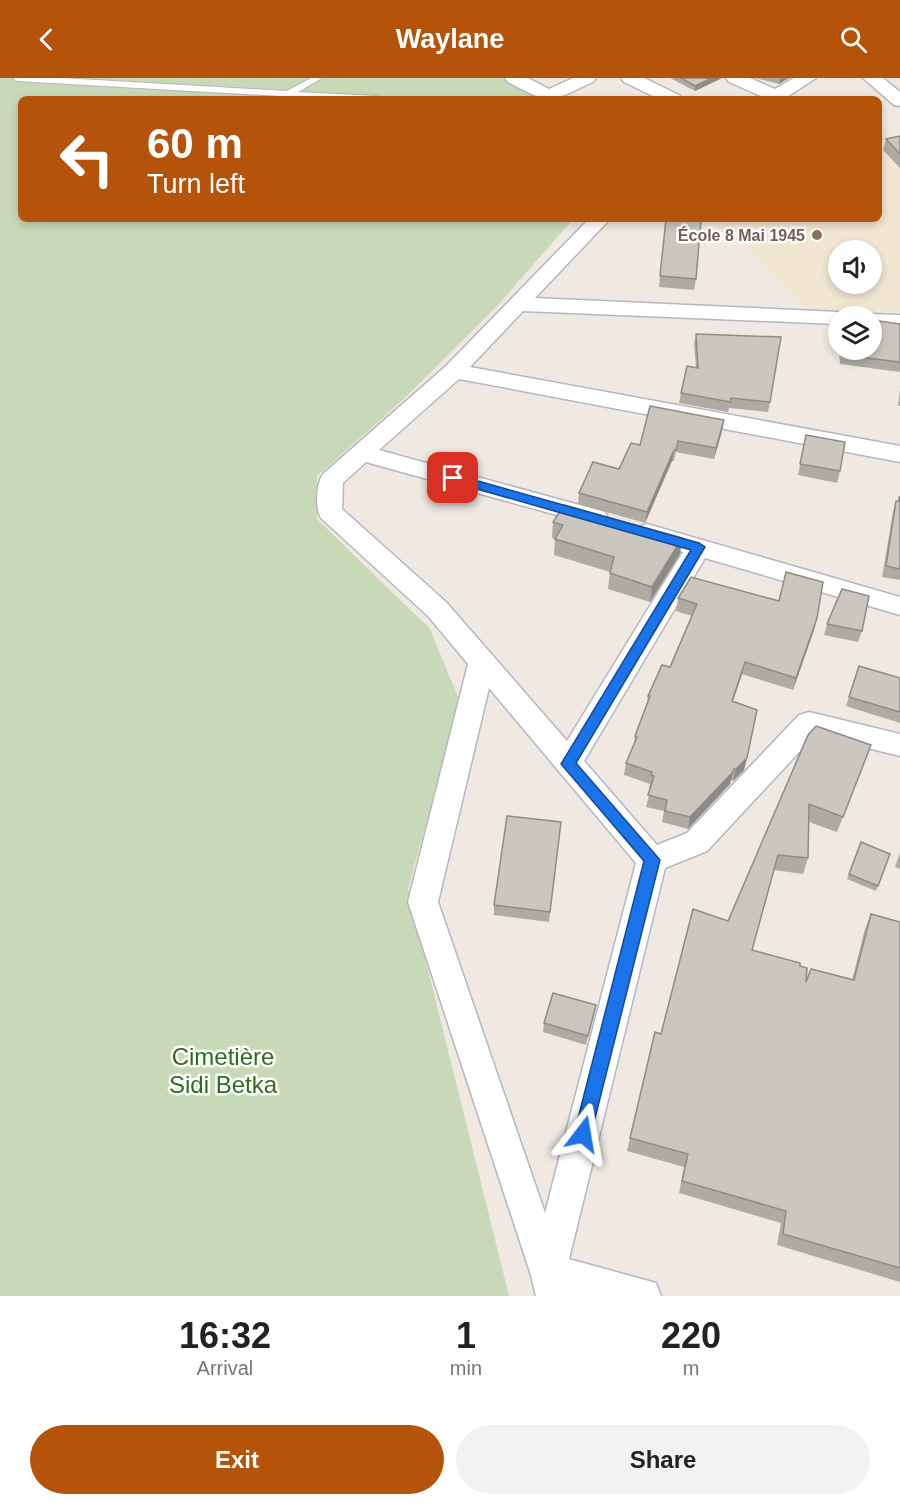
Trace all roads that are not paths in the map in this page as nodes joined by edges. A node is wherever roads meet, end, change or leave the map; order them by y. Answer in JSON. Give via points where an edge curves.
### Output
{"nodes":[{"id":1,"x":17,"y":78,"type":"edge"},
{"id":2,"x":318,"y":78,"type":"edge"},
{"id":3,"x":514,"y":78,"type":"edge"},
{"id":4,"x":587,"y":78,"type":"edge"},
{"id":5,"x":630,"y":78,"type":"edge"},
{"id":6,"x":735,"y":78,"type":"edge"},
{"id":7,"x":807,"y":78,"type":"edge"},
{"id":8,"x":872,"y":78,"type":"edge"},
{"id":9,"x":68,"y":79,"type":"edge"},
{"id":10,"x":288,"y":93,"type":"junction"},
{"id":11,"x":332,"y":96,"type":"edge"},
{"id":12,"x":668,"y":96,"type":"edge"},
{"id":13,"x":769,"y":96,"type":"edge"},
{"id":14,"x":776,"y":96,"type":"edge"},
{"id":15,"x":900,"y":101,"type":"edge"},
{"id":16,"x":597,"y":222,"type":"edge"},
{"id":17,"x":518,"y":304,"type":"junction"},
{"id":18,"x":828,"y":318,"type":"edge"},
{"id":19,"x":882,"y":320,"type":"edge"},
{"id":20,"x":900,"y":321,"type":"edge"},
{"id":21,"x":454,"y":371,"type":"junction"},
{"id":22,"x":363,"y":453,"type":"junction"},
{"id":23,"x":900,"y":454,"type":"edge"},
{"id":24,"x":699,"y":547,"type":"junction"},
{"id":25,"x":900,"y":606,"type":"edge"},
{"id":26,"x":482,"y":663,"type":"junction"},
{"id":27,"x":900,"y":745,"type":"edge"},
{"id":28,"x":568,"y":764,"type":"junction"},
{"id":29,"x":652,"y":860,"type":"junction"},
{"id":30,"x":551,"y":1284,"type":"edge"},
{"id":31,"x":643,"y":1296,"type":"edge"}],
"edges":[{"from":1,"to":9,"type":"lane"},
{"from":2,"to":10,"type":"lane"},
{"from":3,"to":4,"type":"street","via":[[549,96]]},
{"from":5,"to":12,"type":"street"},
{"from":6,"to":13,"type":"street"},
{"from":7,"to":14,"type":"street"},
{"from":8,"to":15,"type":"street"},
{"from":9,"to":10,"type":"lane"},
{"from":10,"to":11,"type":"lane"},
{"from":16,"to":17,"type":"street"},
{"from":17,"to":18,"type":"street"},
{"from":17,"to":21,"type":"street"},
{"from":19,"to":20,"type":"street"},
{"from":21,"to":22,"type":"street"},
{"from":21,"to":23,"type":"street"},
{"from":22,"to":24,"type":"street"},
{"from":22,"to":26,"type":"street","via":[[331,480],[330,512],[437,609]]},
{"from":24,"to":25,"type":"street"},
{"from":24,"to":28,"type":"street"},
{"from":26,"to":28,"type":"street"},
{"from":26,"to":30,"type":"street","via":[[423,902]]},
{"from":27,"to":29,"type":"street","via":[[809,723],[697,842]]},
{"from":28,"to":29,"type":"street"},
{"from":29,"to":30,"type":"street"},
{"from":30,"to":31,"type":"street"}]}
